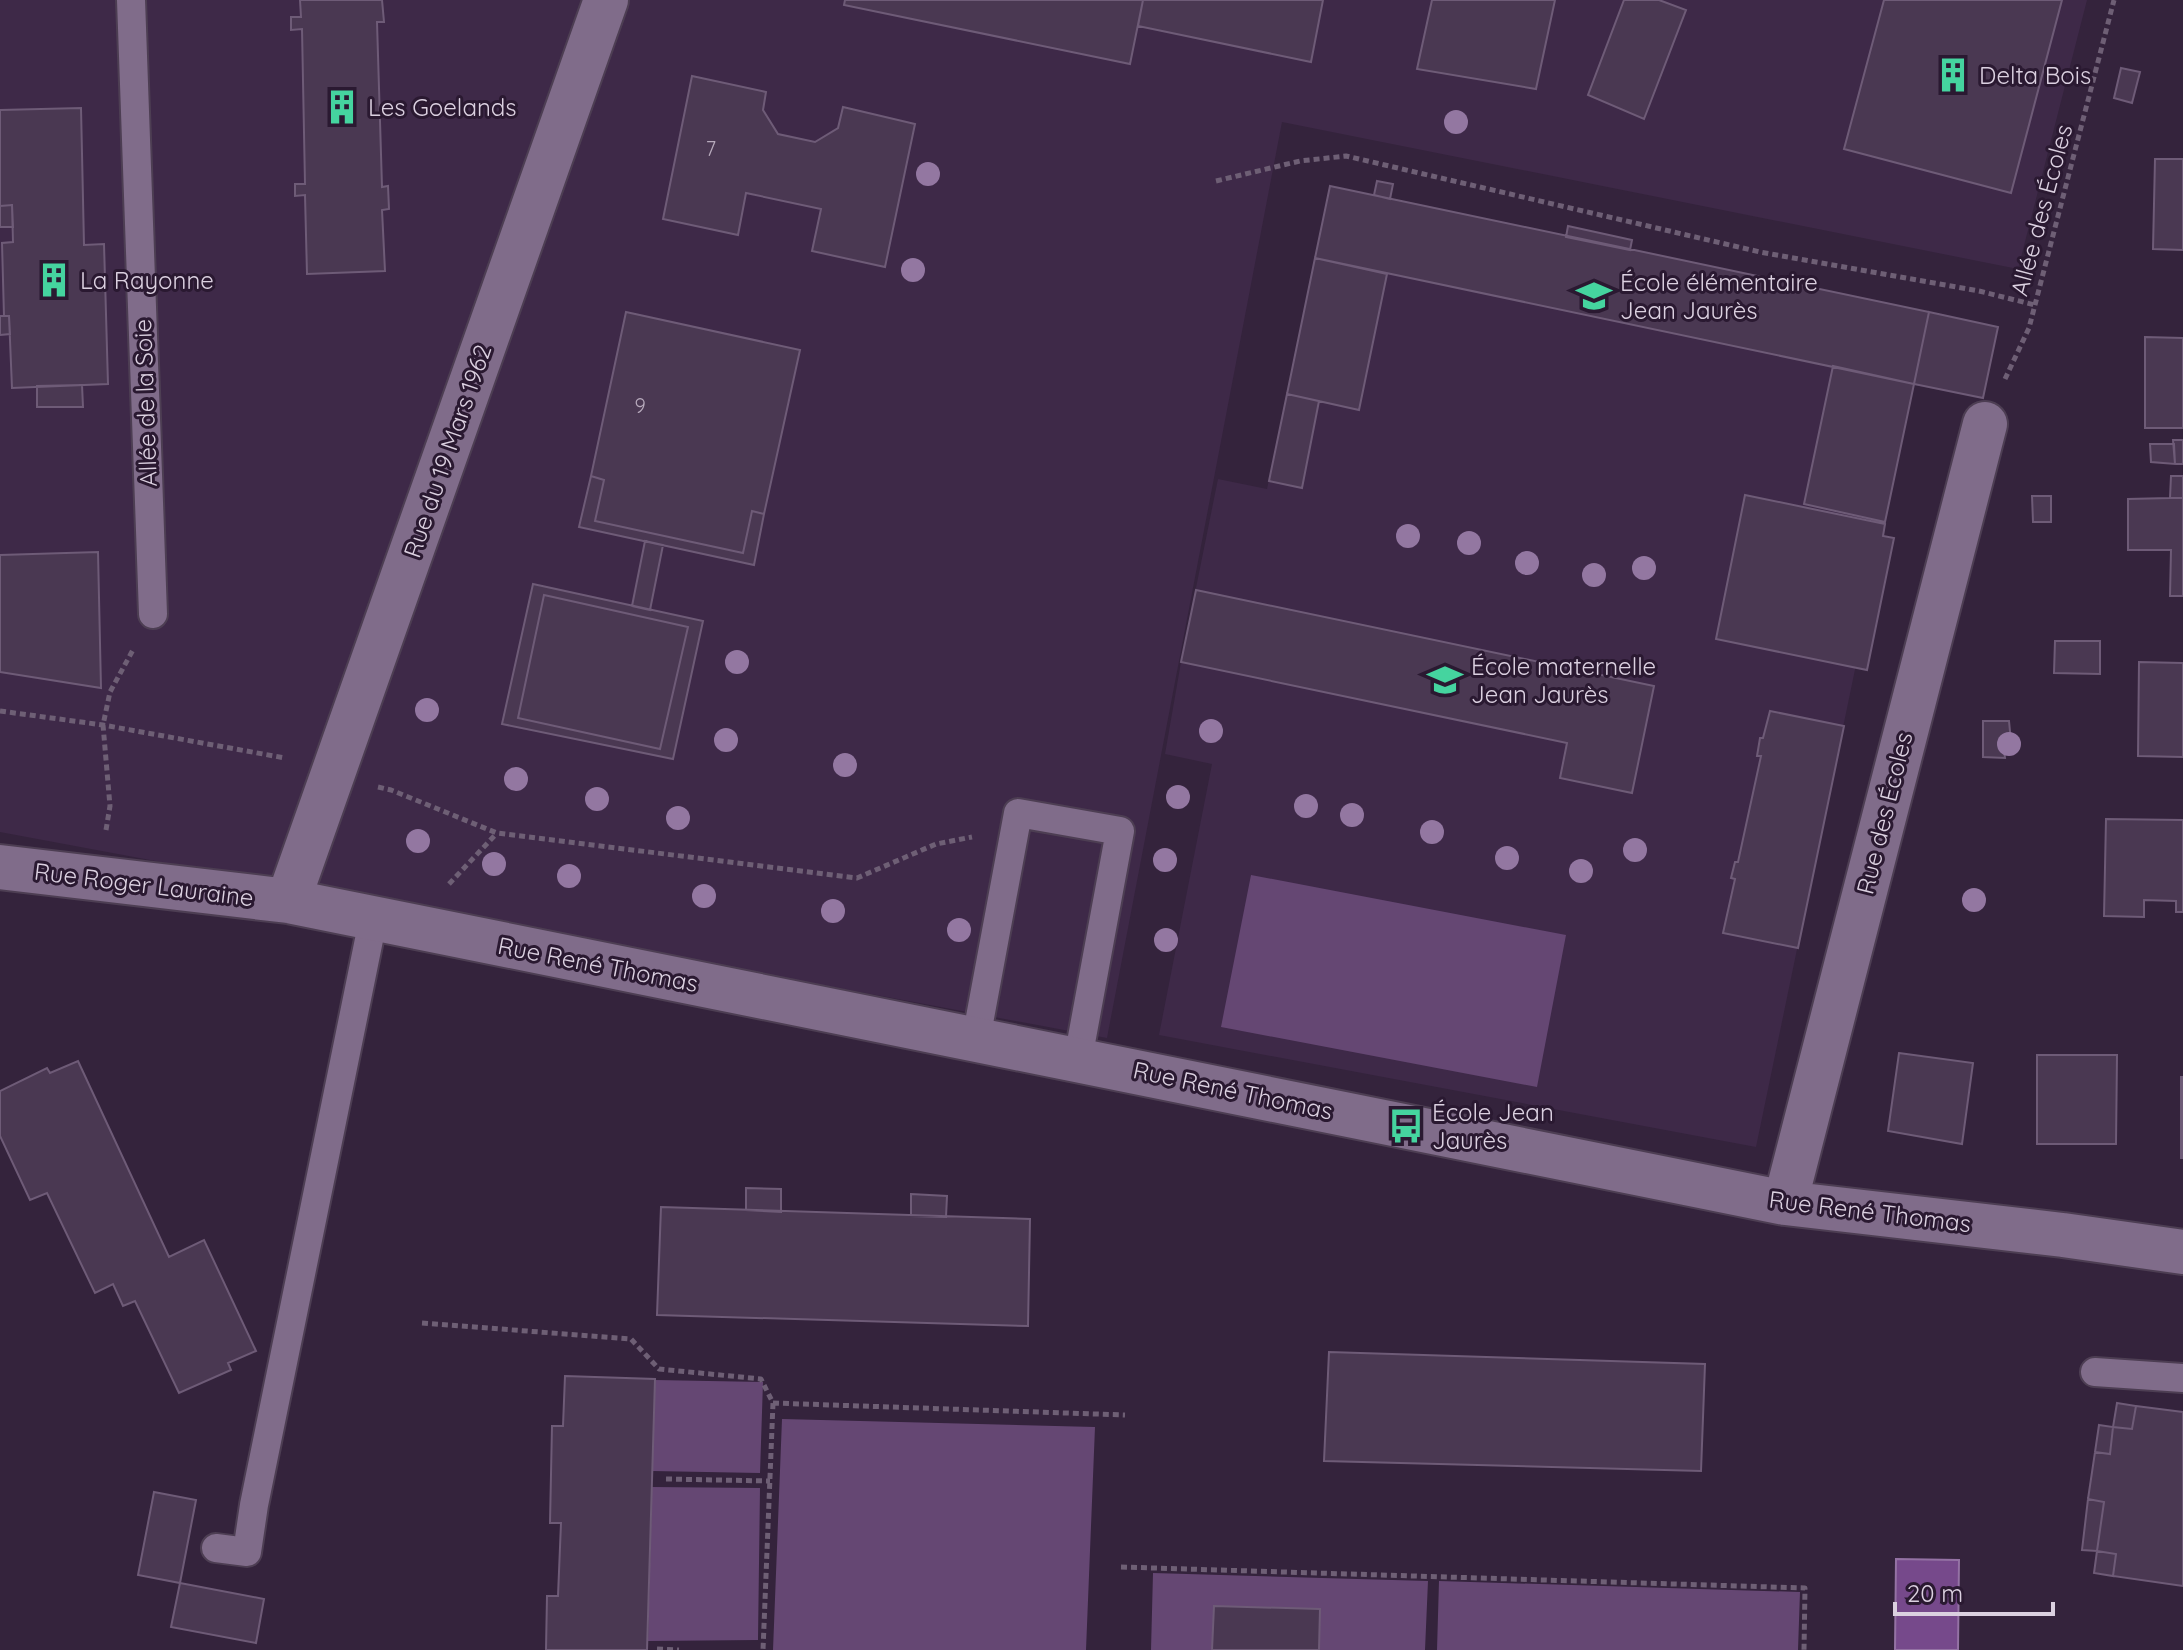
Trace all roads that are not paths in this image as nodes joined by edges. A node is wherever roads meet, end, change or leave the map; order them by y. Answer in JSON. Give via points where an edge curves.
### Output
{"nodes":[{"id":1,"x":131,"y":0,"type":"edge"},
{"id":2,"x":606,"y":0,"type":"edge"},
{"id":3,"x":1985,"y":424,"type":"road end"},
{"id":4,"x":153,"y":614,"type":"road end"},
{"id":5,"x":0,"y":867,"type":"edge"},
{"id":6,"x":288,"y":901,"type":"junction"},
{"id":7,"x":373,"y":920,"type":"junction"},
{"id":8,"x":976,"y":1039,"type":"junction"},
{"id":9,"x":1078,"y":1059,"type":"junction"},
{"id":10,"x":1785,"y":1203,"type":"junction"},
{"id":11,"x":2183,"y":1252,"type":"edge"},
{"id":12,"x":2095,"y":1372,"type":"dead end"},
{"id":13,"x":2183,"y":1378,"type":"edge"},
{"id":14,"x":216,"y":1548,"type":"dead end"}],
"edges":[{"from":1,"to":4,"type":"lane","name":"Allée de la Soie"},
{"from":2,"to":6,"type":"street","name":"Rue du 19 Mars 1962"},
{"from":3,"to":10,"type":"street","name":"Rue des Écoles"},
{"from":5,"to":6,"type":"street","name":"Rue Roger Lauraine"},
{"from":6,"to":7,"type":"street","name":"Rue René Thomas"},
{"from":7,"to":8,"type":"street","name":"Rue René Thomas"},
{"from":7,"to":14,"type":"lane","via":[[247,1552]]},
{"from":8,"to":9,"type":"street","name":"Rue René Thomas"},
{"from":8,"to":9,"type":"lane","via":[[1018,813],[1120,831]]},
{"from":9,"to":10,"type":"street","name":"Rue René Thomas"},
{"from":10,"to":11,"type":"street","name":"Rue René Thomas"},
{"from":12,"to":13,"type":"lane"}]}
